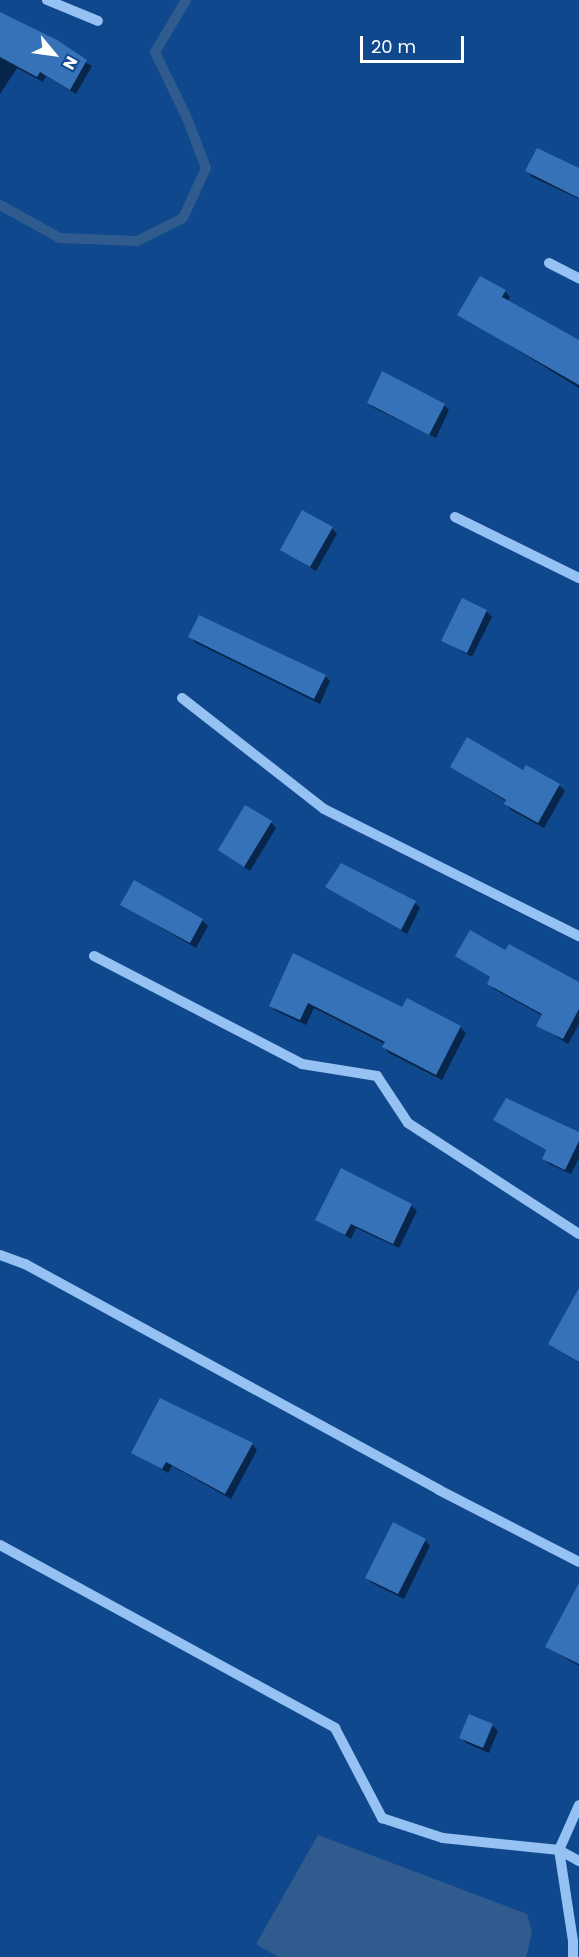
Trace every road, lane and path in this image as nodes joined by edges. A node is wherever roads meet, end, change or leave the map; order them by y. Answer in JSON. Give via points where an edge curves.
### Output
{"nodes":[{"id":1,"x":47,"y":0,"type":"edge"},
{"id":2,"x":98,"y":21,"type":"dead end"},
{"id":3,"x":549,"y":263,"type":"dead end"},
{"id":4,"x":579,"y":278,"type":"edge"},
{"id":5,"x":455,"y":517,"type":"dead end"},
{"id":6,"x":579,"y":578,"type":"edge"},
{"id":7,"x":182,"y":698,"type":"dead end"},
{"id":8,"x":579,"y":936,"type":"edge"},
{"id":9,"x":94,"y":956,"type":"dead end"},
{"id":10,"x":579,"y":1234,"type":"edge"},
{"id":11,"x":0,"y":1255,"type":"edge"},
{"id":12,"x":0,"y":1545,"type":"edge"},
{"id":13,"x":579,"y":1562,"type":"edge"},
{"id":14,"x":579,"y":1805,"type":"edge"},
{"id":15,"x":559,"y":1850,"type":"junction"},
{"id":16,"x":579,"y":1861,"type":"edge"},
{"id":17,"x":573,"y":1957,"type":"edge"}],
"edges":[{"from":1,"to":2,"type":"street"},
{"from":3,"to":4,"type":"street"},
{"from":5,"to":6,"type":"street"},
{"from":7,"to":8,"type":"street","via":[[324,809]]},
{"from":9,"to":10,"type":"street","via":[[302,1064],[377,1076],[408,1123]]},
{"from":11,"to":13,"type":"street","via":[[24,1264]]},
{"from":12,"to":15,"type":"street","via":[[335,1728],[382,1818],[443,1838]]},
{"from":14,"to":15,"type":"street"},
{"from":15,"to":16,"type":"street"},
{"from":15,"to":17,"type":"street"}]}
